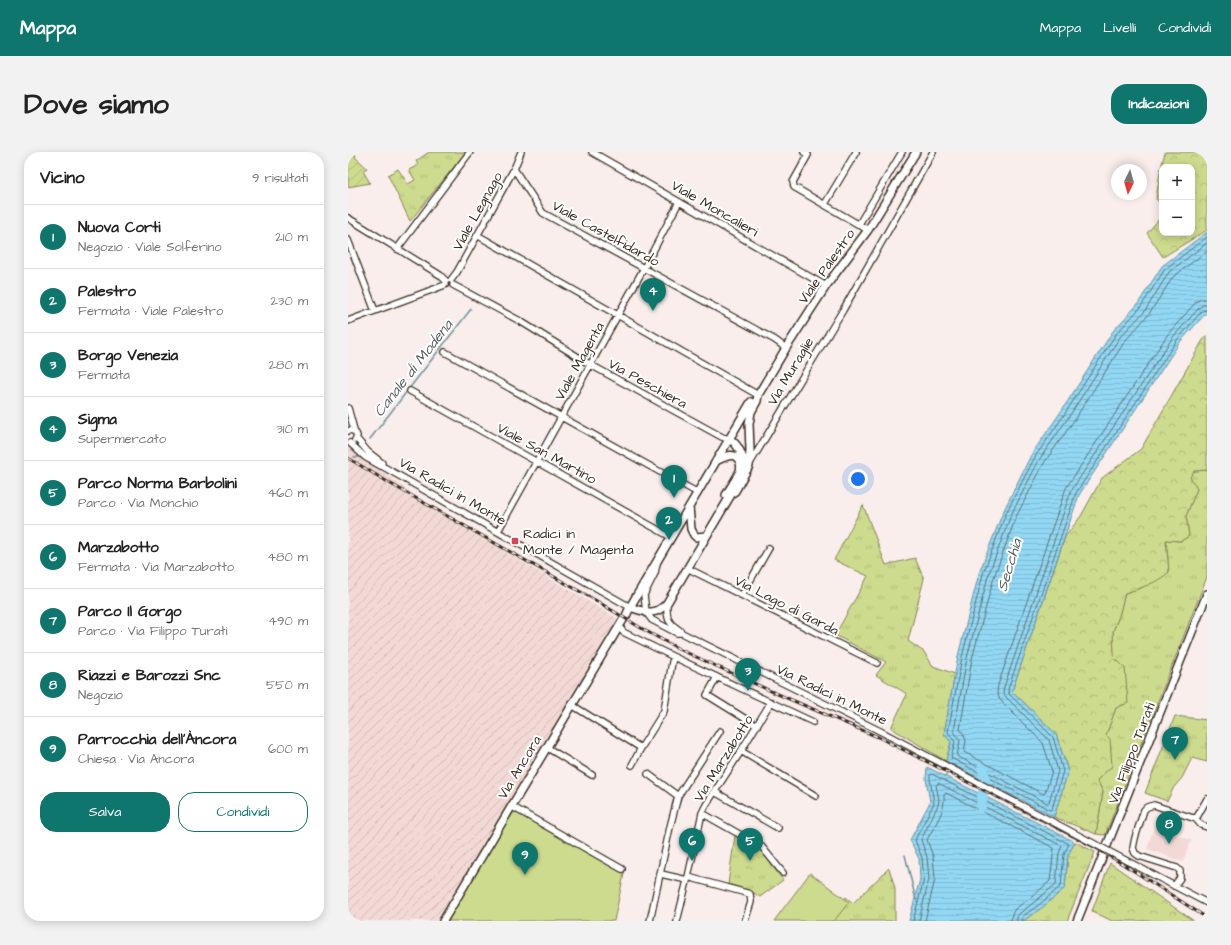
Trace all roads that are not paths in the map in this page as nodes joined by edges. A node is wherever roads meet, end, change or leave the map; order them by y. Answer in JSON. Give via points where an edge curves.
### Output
{"nodes":[{"id":1,"x":470,"y":152,"type":"edge"},
{"id":2,"x":521,"y":152,"type":"edge"},
{"id":3,"x":592,"y":152,"type":"edge"},
{"id":4,"x":804,"y":152,"type":"edge"},
{"id":5,"x":856,"y":152,"type":"edge"},
{"id":6,"x":902,"y":152,"type":"edge"},
{"id":7,"x":916,"y":152,"type":"edge"},
{"id":8,"x":933,"y":152,"type":"edge"},
{"id":9,"x":514,"y":169,"type":"junction"},
{"id":10,"x":679,"y":202,"type":"junction"},
{"id":11,"x":825,"y":204,"type":"junction"},
{"id":12,"x":348,"y":218,"type":"edge"},
{"id":13,"x":859,"y":224,"type":"junction"},
{"id":14,"x":868,"y":230,"type":"junction"},
{"id":15,"x":477,"y":235,"type":"junction"},
{"id":16,"x":348,"y":240,"type":"edge"},
{"id":17,"x":397,"y":249,"type":"junction"},
{"id":18,"x":644,"y":268,"type":"junction"},
{"id":19,"x":449,"y":283,"type":"junction"},
{"id":20,"x":826,"y":286,"type":"junction"},
{"id":21,"x":375,"y":311,"type":"junction"},
{"id":22,"x":618,"y":316,"type":"junction"},
{"id":23,"x":348,"y":321,"type":"edge"},
{"id":24,"x":786,"y":348,"type":"junction"},
{"id":25,"x":445,"y":352,"type":"dead end"},
{"id":26,"x":591,"y":365,"type":"junction"},
{"id":27,"x":410,"y":391,"type":"dead end"},
{"id":28,"x":758,"y":395,"type":"junction"},
{"id":29,"x":348,"y":408,"type":"edge"},
{"id":30,"x":562,"y":416,"type":"junction"},
{"id":31,"x":351,"y":431,"type":"edge"},
{"id":32,"x":356,"y":438,"type":"junction"},
{"id":33,"x":729,"y":439,"type":"junction"},
{"id":34,"x":349,"y":442,"type":"edge"},
{"id":35,"x":537,"y":461,"type":"junction"},
{"id":36,"x":716,"y":461,"type":"junction"},
{"id":37,"x":382,"y":466,"type":"junction"},
{"id":38,"x":749,"y":466,"type":"junction"},
{"id":39,"x":698,"y":493,"type":"junction"},
{"id":40,"x":732,"y":493,"type":"junction"},
{"id":41,"x":689,"y":507,"type":"junction"},
{"id":42,"x":718,"y":514,"type":"junction"},
{"id":43,"x":498,"y":531,"type":"junction"},
{"id":44,"x":706,"y":536,"type":"junction"},
{"id":45,"x":671,"y":537,"type":"junction"},
{"id":46,"x":770,"y":548,"type":"dead end"},
{"id":47,"x":657,"y":560,"type":"junction"},
{"id":48,"x":687,"y":568,"type":"junction"},
{"id":49,"x":1207,"y":594,"type":"edge"},
{"id":50,"x":742,"y":595,"type":"junction"},
{"id":51,"x":667,"y":603,"type":"junction"},
{"id":52,"x":630,"y":607,"type":"junction"},
{"id":53,"x":646,"y":612,"type":"junction"},
{"id":54,"x":623,"y":621,"type":"junction"},
{"id":55,"x":682,"y":633,"type":"junction"},
{"id":56,"x":674,"y":657,"type":"junction"},
{"id":57,"x":877,"y":663,"type":"dead end"},
{"id":58,"x":717,"y":677,"type":"junction"},
{"id":59,"x":771,"y":702,"type":"junction"},
{"id":60,"x":572,"y":705,"type":"junction"},
{"id":61,"x":813,"y":722,"type":"dead end"},
{"id":62,"x":757,"y":726,"type":"junction"},
{"id":63,"x":720,"y":731,"type":"dead end"},
{"id":64,"x":546,"y":747,"type":"junction"},
{"id":65,"x":641,"y":748,"type":"junction"},
{"id":66,"x":741,"y":751,"type":"junction"},
{"id":67,"x":632,"y":766,"type":"dead end"},
{"id":68,"x":648,"y":774,"type":"dead end"},
{"id":69,"x":592,"y":775,"type":"dead end"},
{"id":70,"x":715,"y":792,"type":"junction"},
{"id":71,"x":678,"y":796,"type":"junction"},
{"id":72,"x":816,"y":796,"type":"dead end"},
{"id":73,"x":1207,"y":799,"type":"edge"},
{"id":74,"x":511,"y":806,"type":"junction"},
{"id":75,"x":702,"y":813,"type":"junction"},
{"id":76,"x":1195,"y":818,"type":"junction"},
{"id":77,"x":1207,"y":827,"type":"edge"},
{"id":78,"x":778,"y":828,"type":"dead end"},
{"id":79,"x":622,"y":869,"type":"dead end"},
{"id":80,"x":783,"y":873,"type":"dead end"},
{"id":81,"x":661,"y":874,"type":"junction"},
{"id":82,"x":688,"y":879,"type":"junction"},
{"id":83,"x":1174,"y":886,"type":"junction"},
{"id":84,"x":1207,"y":903,"type":"edge"},
{"id":85,"x":443,"y":921,"type":"edge"},
{"id":86,"x":650,"y":921,"type":"edge"},
{"id":87,"x":677,"y":921,"type":"edge"},
{"id":88,"x":745,"y":921,"type":"edge"},
{"id":89,"x":1077,"y":921,"type":"edge"}],
"edges":[{"from":1,"to":17,"type":"street"},
{"from":2,"to":9,"type":"street","name":"Viale Legnago"},
{"from":3,"to":10,"type":"street","name":"Viale Moncalieri"},
{"from":4,"to":11,"type":"street","via":[[808,155],[793,182],[794,187]]},
{"from":5,"to":11,"type":"street"},
{"from":6,"to":13,"type":"street"},
{"from":7,"to":14,"type":"main road","name":"Viale Palestro"},
{"from":8,"to":38,"type":"street","name":"Via Muraglie","via":[[843,310]]},
{"from":9,"to":15,"type":"street","name":"Viale Legnago"},
{"from":9,"to":18,"type":"street","name":"Viale Castelfidardo","via":[[543,213]]},
{"from":10,"to":18,"type":"street","name":"Viale Magenta"},
{"from":10,"to":20,"type":"street","name":"Viale Moncalieri"},
{"from":11,"to":13,"type":"street"},
{"from":12,"to":17,"type":"street","name":"Via Peschiera"},
{"from":13,"to":14,"type":"street"},
{"from":14,"to":20,"type":"main road","name":"Viale Palestro"},
{"from":15,"to":19,"type":"street","name":"Viale Legnago"},
{"from":15,"to":22,"type":"street"},
{"from":16,"to":21,"type":"street"},
{"from":17,"to":19,"type":"street","name":"Via Peschiera"},
{"from":18,"to":22,"type":"street","name":"Viale Magenta"},
{"from":18,"to":24,"type":"street","name":"Viale Castelfidardo"},
{"from":19,"to":21,"type":"street"},
{"from":19,"to":26,"type":"street","name":"Via Peschiera","via":[[520,321]]},
{"from":20,"to":24,"type":"main road","name":"Viale Palestro"},
{"from":21,"to":23,"type":"street"},
{"from":22,"to":26,"type":"street","name":"Viale Magenta"},
{"from":22,"to":28,"type":"street"},
{"from":24,"to":28,"type":"main road","name":"Viale Palestro"},
{"from":25,"to":30,"type":"street"},
{"from":26,"to":30,"type":"street","name":"Viale Magenta"},
{"from":26,"to":33,"type":"street","name":"Via Peschiera"},
{"from":27,"to":35,"type":"street","name":"Viale San Martino"},
{"from":28,"to":33,"type":"main road","name":"Viale Palestro"},
{"from":28,"to":38,"type":"main road","name":"Viale Palestro","via":[[749,424]]},
{"from":29,"to":31,"type":"street","name":"Via Radici in Monte","via":[[353,426]]},
{"from":30,"to":35,"type":"street","name":"Viale Magenta"},
{"from":30,"to":39,"type":"street"},
{"from":31,"to":32,"type":"street","name":"Via Radici in Monte","via":[[356,434]]},
{"from":32,"to":34,"type":"street","name":"Via Radici in Monte","via":[[354,442]]},
{"from":32,"to":37,"type":"street","name":"Via Radici in Monte","via":[[382,463]]},
{"from":33,"to":36,"type":"main road","name":"Viale Palestro"},
{"from":33,"to":40,"type":"main road","via":[[739,449],[745,463]]},
{"from":34,"to":37,"type":"street","name":"Via Radici in Monte","via":[[365,457]]},
{"from":35,"to":43,"type":"street","name":"Viale Magenta"},
{"from":35,"to":45,"type":"street","name":"Viale San Martino"},
{"from":36,"to":39,"type":"main road","name":"Viale Palestro"},
{"from":36,"to":42,"type":"main road","via":[[730,455],[735,456],[741,466],[718,509]]},
{"from":37,"to":43,"type":"street","name":"Via Radici in Monte"},
{"from":38,"to":40,"type":"main road","name":"Via Muraglie"},
{"from":39,"to":41,"type":"main road","name":"Viale Palestro"},
{"from":40,"to":42,"type":"main road","name":"Via Muraglie"},
{"from":41,"to":44,"type":"main road","via":[[692,532],[696,536]]},
{"from":41,"to":45,"type":"main road","name":"Viale Palestro"},
{"from":42,"to":44,"type":"main road","name":"Via Muraglie"},
{"from":43,"to":52,"type":"street","name":"Via Radici in Monte"},
{"from":44,"to":48,"type":"main road","name":"Via Muraglie"},
{"from":45,"to":47,"type":"main road","name":"Viale Palestro"},
{"from":46,"to":50,"type":"street"},
{"from":47,"to":52,"type":"main road","name":"Viale Palestro"},
{"from":47,"to":53,"type":"street","via":[[655,573],[644,595]]},
{"from":48,"to":50,"type":"street","name":"Via Lago di Garda"},
{"from":48,"to":51,"type":"main road","name":"Via Muraglie"},
{"from":49,"to":89,"type":"main road","name":"Via Filippo Turati"},
{"from":50,"to":57,"type":"street","name":"Via Lago di Garda"},
{"from":51,"to":53,"type":"main road","via":[[662,608]]},
{"from":51,"to":55,"type":"street","via":[[669,622]]},
{"from":52,"to":53,"type":"main road","name":"Via Radici in Monte"},
{"from":52,"to":54,"type":"main road","name":"Viale Palestro"},
{"from":53,"to":55,"type":"street","name":"Via Radici in Monte","via":[[652,620]]},
{"from":54,"to":56,"type":"street","via":[[674,654]]},
{"from":54,"to":60,"type":"main road","name":"Via Ancora"},
{"from":55,"to":83,"type":"street","name":"Via Radici in Monte","bridge":true,"via":[[880,731]]},
{"from":56,"to":58,"type":"street"},
{"from":56,"to":65,"type":"street","via":[[664,711]]},
{"from":58,"to":59,"type":"street"},
{"from":58,"to":62,"type":"street","via":[[707,695]]},
{"from":59,"to":61,"type":"street"},
{"from":59,"to":62,"type":"street","name":"Via Marzabotto"},
{"from":60,"to":64,"type":"main road","name":"Via Ancora"},
{"from":60,"to":65,"type":"street"},
{"from":62,"to":66,"type":"street","name":"Via Marzabotto"},
{"from":63,"to":71,"type":"street"},
{"from":64,"to":69,"type":"street"},
{"from":64,"to":74,"type":"main road","name":"Via Ancora"},
{"from":65,"to":67,"type":"street"},
{"from":66,"to":70,"type":"street","name":"Via Marzabotto"},
{"from":66,"to":72,"type":"street"},
{"from":68,"to":71,"type":"street"},
{"from":70,"to":75,"type":"street","name":"Via Marzabotto"},
{"from":70,"to":78,"type":"street"},
{"from":71,"to":81,"type":"street"},
{"from":73,"to":76,"type":"street"},
{"from":74,"to":79,"type":"street"},
{"from":74,"to":85,"type":"main road","name":"Via Ancora"},
{"from":75,"to":80,"type":"street","via":[[762,847]]},
{"from":75,"to":82,"type":"street","name":"Via Marzabotto"},
{"from":76,"to":77,"type":"street"},
{"from":76,"to":83,"type":"street","via":[[1154,805],[1147,807],[1135,838],[1133,848],[1139,856],[1180,871],[1180,878]]},
{"from":81,"to":82,"type":"street"},
{"from":81,"to":86,"type":"street"},
{"from":82,"to":87,"type":"street","name":"Via Marzabotto"},
{"from":82,"to":88,"type":"street","via":[[750,894],[751,902]]},
{"from":83,"to":84,"type":"street","name":"Via Radici in Monte"}]}
